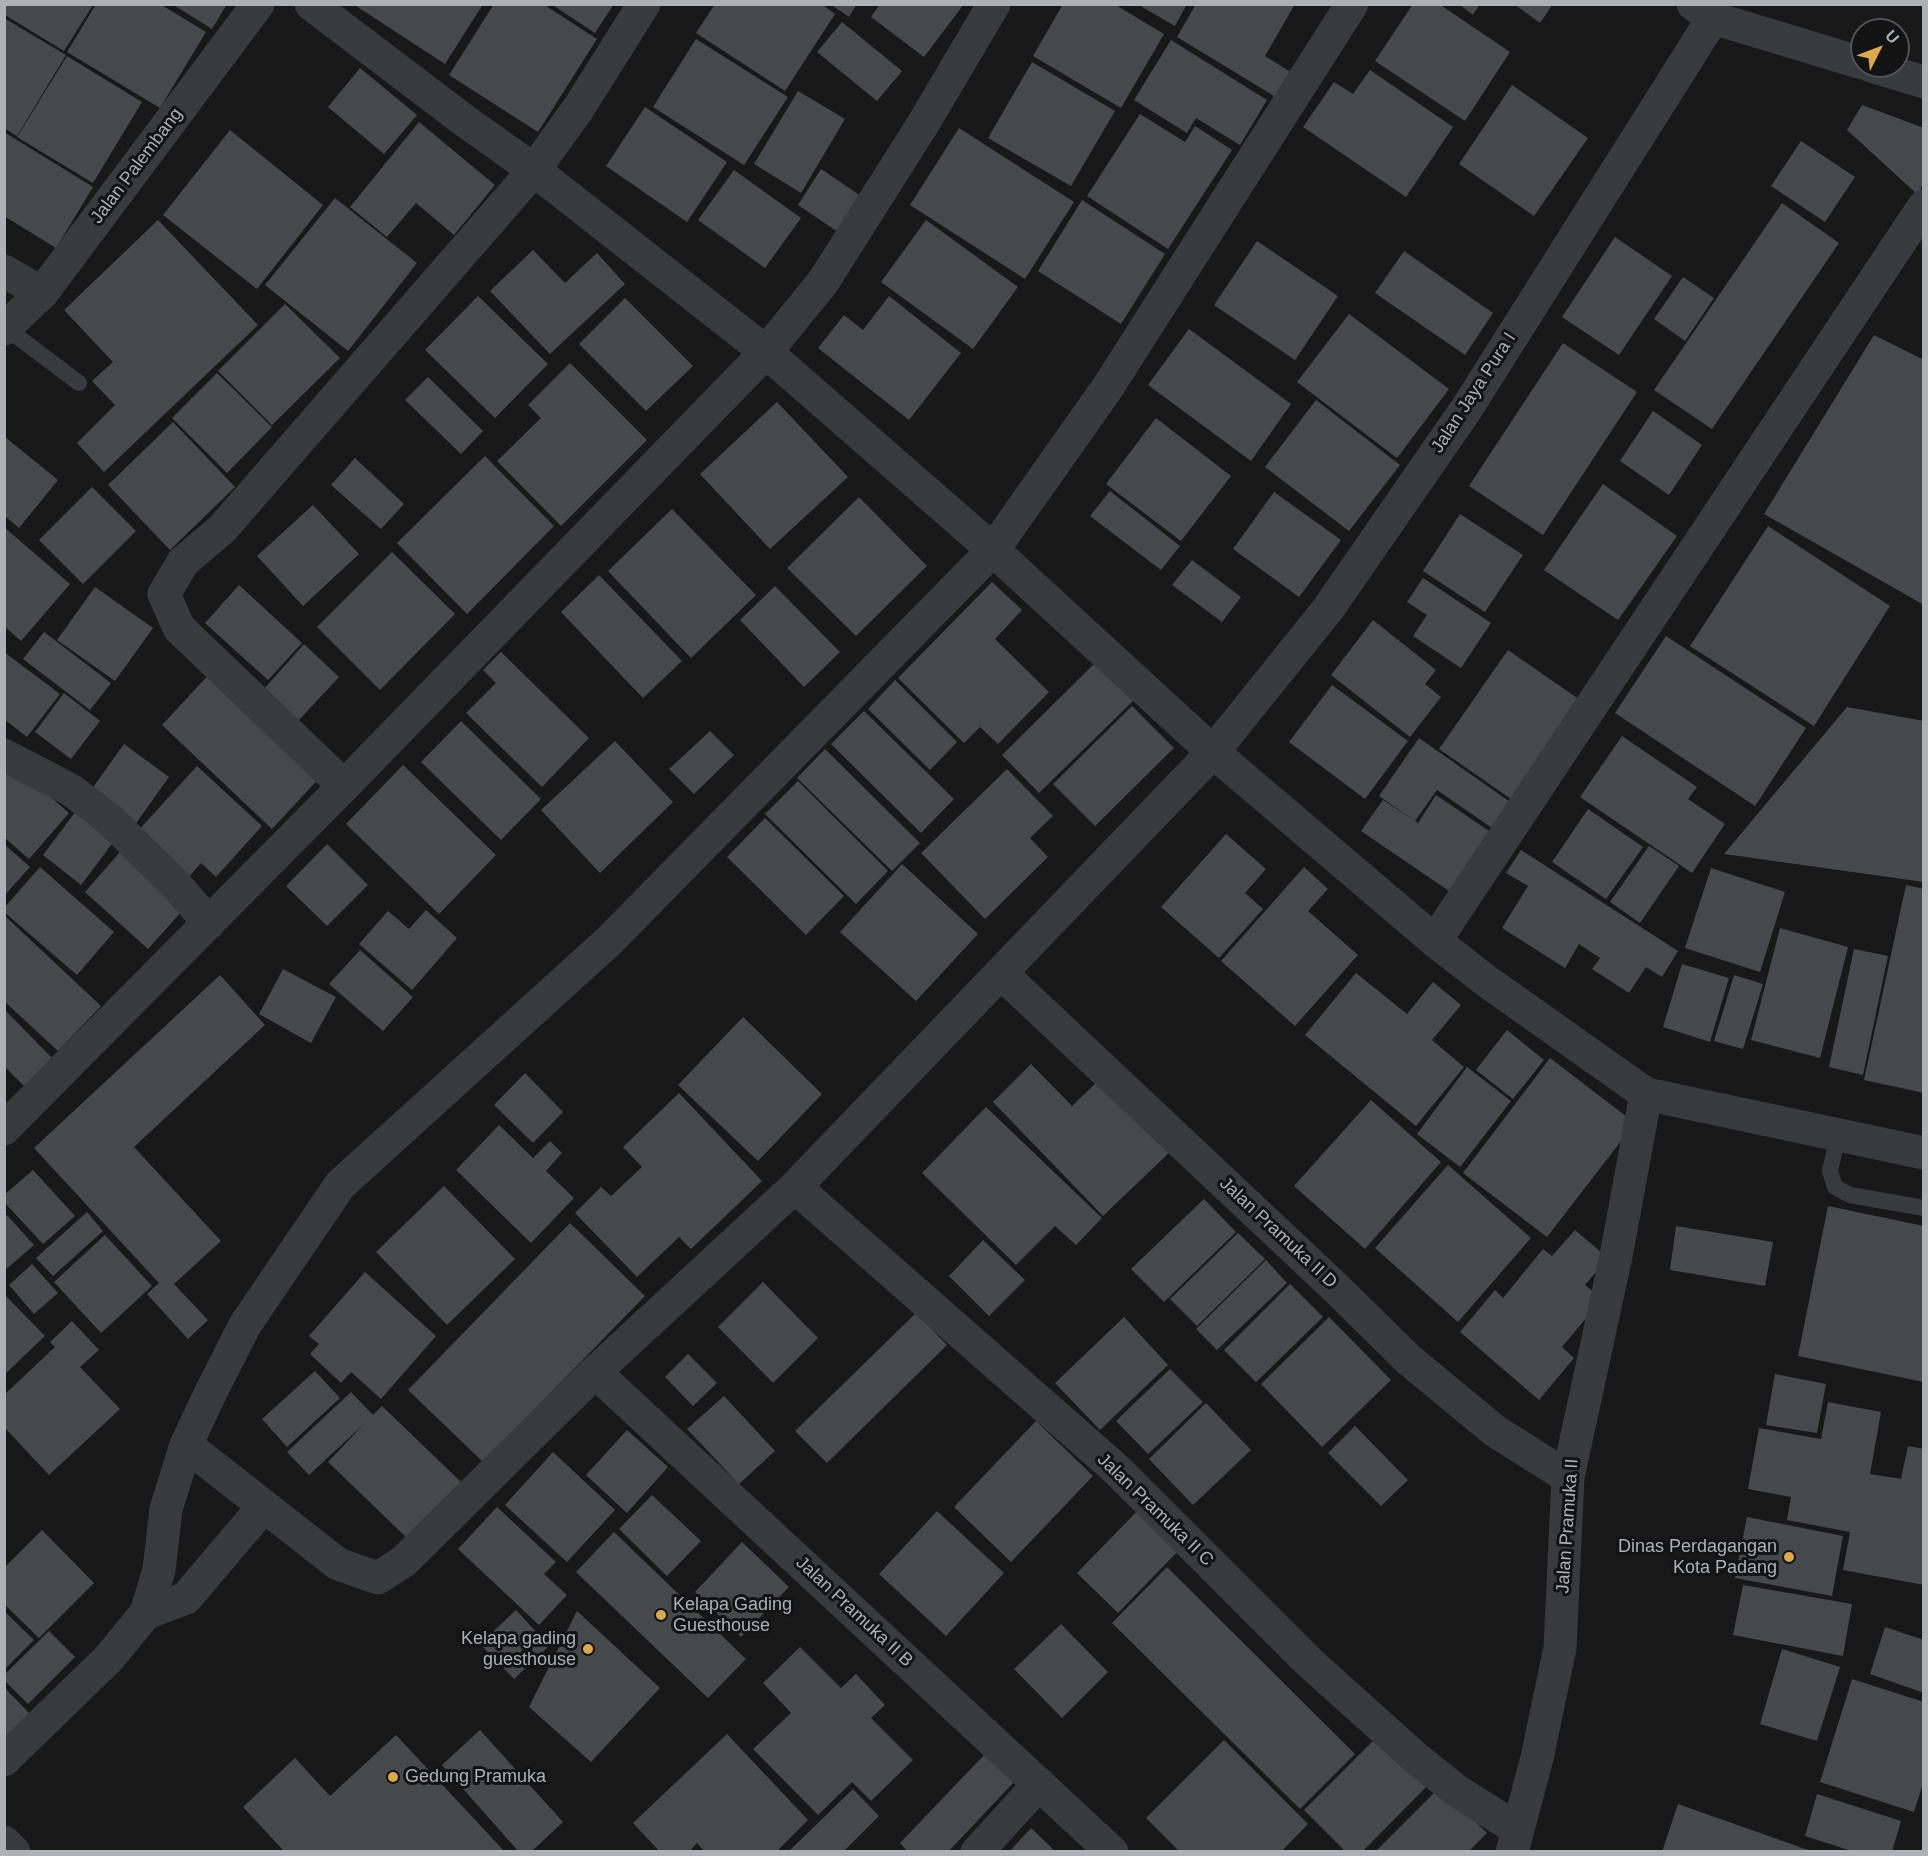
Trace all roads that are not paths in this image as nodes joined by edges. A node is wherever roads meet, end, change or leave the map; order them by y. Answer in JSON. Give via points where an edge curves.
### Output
{"nodes":[{"id":1,"x":258,"y":4,"type":"edge"},
{"id":2,"x":311,"y":4,"type":"edge"},
{"id":3,"x":644,"y":4,"type":"edge"},
{"id":4,"x":994,"y":4,"type":"edge"},
{"id":5,"x":1352,"y":4,"type":"edge"},
{"id":6,"x":1703,"y":11,"type":"edge"},
{"id":7,"x":1850,"y":59,"type":"edge"},
{"id":8,"x":534,"y":170,"type":"junction"},
{"id":9,"x":1923,"y":206,"type":"edge"},
{"id":10,"x":4,"y":271,"type":"edge"},
{"id":11,"x":42,"y":293,"type":"junction"},
{"id":12,"x":5,"y":328,"type":"edge"},
{"id":13,"x":766,"y":352,"type":"junction"},
{"id":14,"x":79,"y":383,"type":"dead end"},
{"id":15,"x":993,"y":550,"type":"junction"},
{"id":16,"x":1213,"y":752,"type":"junction"},
{"id":17,"x":4,"y":755,"type":"edge"},
{"id":18,"x":344,"y":786,"type":"junction"},
{"id":19,"x":209,"y":923,"type":"junction"},
{"id":20,"x":1435,"y":941,"type":"junction"},
{"id":21,"x":1001,"y":973,"type":"junction"},
{"id":22,"x":1646,"y":1094,"type":"junction"},
{"id":23,"x":4,"y":1129,"type":"edge"},
{"id":24,"x":1838,"y":1135,"type":"junction"},
{"id":25,"x":1923,"y":1153,"type":"edge"},
{"id":26,"x":795,"y":1187,"type":"junction"},
{"id":27,"x":1923,"y":1208,"type":"edge"},
{"id":28,"x":595,"y":1372,"type":"junction"},
{"id":29,"x":186,"y":1445,"type":"junction"},
{"id":30,"x":1568,"y":1476,"type":"junction"},
{"id":31,"x":264,"y":1506,"type":"junction"},
{"id":32,"x":146,"y":1613,"type":"junction"},
{"id":33,"x":4,"y":1760,"type":"edge"},
{"id":34,"x":1039,"y":1784,"type":"junction"},
{"id":35,"x":1515,"y":1840,"type":"edge"},
{"id":36,"x":4,"y":1842,"type":"edge"},
{"id":37,"x":14,"y":1851,"type":"edge"},
{"id":38,"x":976,"y":1851,"type":"edge"},
{"id":39,"x":1112,"y":1851,"type":"edge"}],
"edges":[{"from":1,"to":11,"type":"street","name":"Jalan Palembang"},
{"from":2,"to":8,"type":"street"},
{"from":3,"to":8,"type":"street"},
{"from":4,"to":13,"type":"street","via":[[823,282]]},
{"from":5,"to":15,"type":"street","via":[[1108,387]]},
{"from":6,"to":7,"type":"street"},
{"from":6,"to":16,"type":"street","name":"Jalan Jaya Pura I","via":[[1467,408],[1328,609]]},
{"from":8,"to":13,"type":"street"},
{"from":8,"to":18,"type":"street","via":[[222,529],[183,562],[164,594],[179,628]]},
{"from":9,"to":20,"type":"street"},
{"from":10,"to":11,"type":"street"},
{"from":11,"to":12,"type":"street","name":"Jalan Palembang"},
{"from":12,"to":14,"type":"lane"},
{"from":13,"to":15,"type":"street"},
{"from":13,"to":18,"type":"street"},
{"from":15,"to":16,"type":"street"},
{"from":15,"to":29,"type":"street","via":[[609,941],[340,1185],[245,1325]]},
{"from":16,"to":20,"type":"street"},
{"from":16,"to":21,"type":"street","name":"Jalan Jaya Pura I"},
{"from":17,"to":19,"type":"street","via":[[71,790],[109,819]]},
{"from":18,"to":19,"type":"street"},
{"from":19,"to":23,"type":"street"},
{"from":20,"to":22,"type":"street"},
{"from":21,"to":26,"type":"street","name":"Jalan Jaya Pura I"},
{"from":21,"to":30,"type":"street","name":"Jalan Pramuka II D","via":[[1408,1359],[1495,1431]]},
{"from":22,"to":24,"type":"street"},
{"from":22,"to":30,"type":"street","name":"Jalan Pramuka II","via":[[1616,1256]]},
{"from":24,"to":25,"type":"street"},
{"from":24,"to":27,"type":"lane","via":[[1830,1171],[1835,1187],[1850,1195]]},
{"from":26,"to":28,"type":"street","name":"Jalan Jaya Pura I"},
{"from":26,"to":35,"type":"street","name":"Jalan Pramuka II C","via":[[1116,1469],[1309,1662]]},
{"from":28,"to":31,"type":"street","name":"Jalan Jaya Pura I","via":[[404,1561],[378,1578],[338,1564]]},
{"from":28,"to":34,"type":"street","name":"Jalan Pramuka II B"},
{"from":29,"to":31,"type":"street"},
{"from":29,"to":32,"type":"street","via":[[166,1509],[159,1570]]},
{"from":30,"to":35,"type":"street","name":"Jalan Pramuka II","via":[[1560,1648]]},
{"from":31,"to":32,"type":"street","via":[[186,1598]]},
{"from":32,"to":33,"type":"street","via":[[110,1658]]},
{"from":34,"to":38,"type":"street"},
{"from":34,"to":39,"type":"street","name":"Jalan Pramuka II B"},
{"from":36,"to":37,"type":"street"}]}
